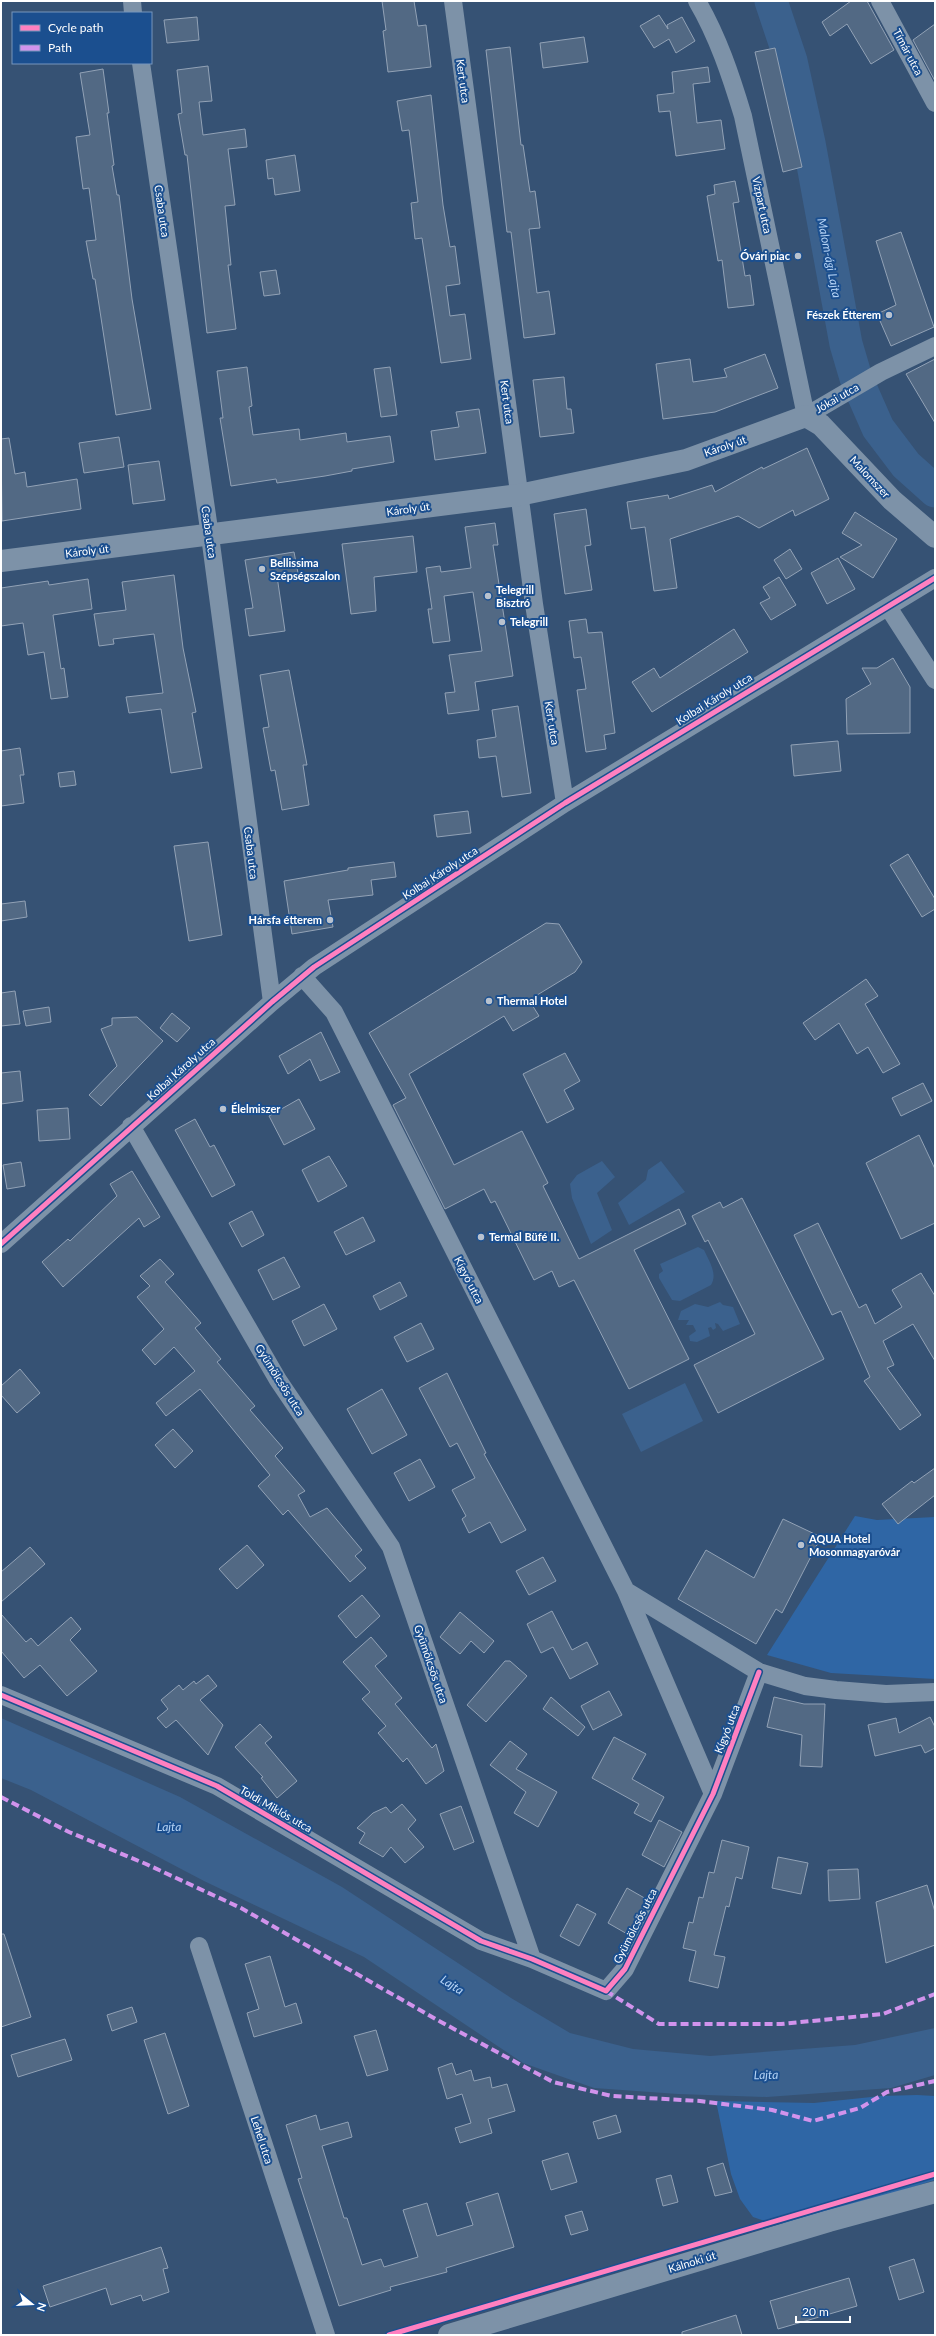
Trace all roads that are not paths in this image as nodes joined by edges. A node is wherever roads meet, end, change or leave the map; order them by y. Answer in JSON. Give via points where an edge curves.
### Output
{"nodes":[{"id":1,"x":132,"y":1,"type":"edge"},
{"id":2,"x":453,"y":1,"type":"edge"},
{"id":3,"x":697,"y":1,"type":"edge"},
{"id":4,"x":880,"y":1,"type":"edge"},
{"id":5,"x":133,"y":12,"type":"edge"},
{"id":6,"x":141,"y":64,"type":"edge"},
{"id":7,"x":935,"y":103,"type":"edge"},
{"id":8,"x":935,"y":346,"type":"edge"},
{"id":9,"x":806,"y":416,"type":"junction"},
{"id":10,"x":519,"y":495,"type":"junction"},
{"id":11,"x":210,"y":536,"type":"junction"},
{"id":12,"x":935,"y":537,"type":"edge"},
{"id":13,"x":1,"y":561,"type":"edge"},
{"id":14,"x":935,"y":578,"type":"edge"},
{"id":15,"x":888,"y":607,"type":"junction"},
{"id":16,"x":935,"y":680,"type":"edge"},
{"id":17,"x":565,"y":803,"type":"junction"},
{"id":18,"x":302,"y":976,"type":"junction"},
{"id":19,"x":272,"y":1002,"type":"junction"},
{"id":20,"x":131,"y":1126,"type":"junction"},
{"id":21,"x":1,"y":1244,"type":"edge"},
{"id":22,"x":626,"y":1591,"type":"junction"},
{"id":23,"x":760,"y":1672,"type":"junction"},
{"id":24,"x":935,"y":1692,"type":"edge"},
{"id":25,"x":1,"y":1695,"type":"edge"},
{"id":26,"x":713,"y":1794,"type":"junction"},
{"id":27,"x":199,"y":1946,"type":"dead end"},
{"id":28,"x":532,"y":1959,"type":"junction"},
{"id":29,"x":935,"y":2192,"type":"edge"},
{"id":30,"x":326,"y":2335,"type":"edge"},
{"id":31,"x":450,"y":2335,"type":"edge"}],
"edges":[{"from":1,"to":5,"type":"street"},
{"from":2,"to":10,"type":"street","name":"Kert utca"},
{"from":3,"to":9,"type":"street","name":"Vízpart utca","via":[[709,21],[729,69],[743,116]]},
{"from":4,"to":7,"type":"street","name":"Tímár utca"},
{"from":6,"to":11,"type":"street","name":"Csaba utca"},
{"from":8,"to":9,"type":"street","name":"Jókai utca","via":[[868,380]]},
{"from":9,"to":10,"type":"street","name":"Károly út","via":[[686,460]]},
{"from":9,"to":12,"type":"street","name":"Malomszer","via":[[821,425],[892,500]]},
{"from":10,"to":11,"type":"street","name":"Károly út"},
{"from":10,"to":17,"type":"street","name":"Kert utca"},
{"from":11,"to":13,"type":"street","name":"Károly út"},
{"from":11,"to":19,"type":"street","name":"Csaba utca"},
{"from":14,"to":15,"type":"street","name":"Kolbai Károly utca"},
{"from":15,"to":16,"type":"street"},
{"from":15,"to":17,"type":"street","name":"Kolbai Károly utca"},
{"from":17,"to":18,"type":"street","name":"Kolbai Károly utca"},
{"from":18,"to":19,"type":"street","name":"Kolbai Károly utca"},
{"from":18,"to":22,"type":"street","name":"Kígyó utca","via":[[334,1012]]},
{"from":19,"to":20,"type":"street","name":"Kolbai Károly utca"},
{"from":20,"to":21,"type":"street","name":"Kolbai Károly utca"},
{"from":20,"to":28,"type":"street","name":"Gyümölcsös utca","via":[[278,1380],[391,1547]]},
{"from":22,"to":23,"type":"street"},
{"from":22,"to":26,"type":"street","name":"Kígyó utca"},
{"from":23,"to":24,"type":"street","via":[[805,1686],[836,1690],[886,1694]]},
{"from":23,"to":26,"type":"street","name":"Kígyó utca"},
{"from":25,"to":28,"type":"street","name":"Toldi Miklós utca","via":[[217,1786],[481,1941]]},
{"from":26,"to":28,"type":"street","name":"Gyümölcsös utca","via":[[625,1969],[606,1991]]},
{"from":27,"to":30,"type":"street","name":"Lehel utca"},
{"from":29,"to":31,"type":"street","name":"Kálnoki út","via":[[829,2220]]}]}
